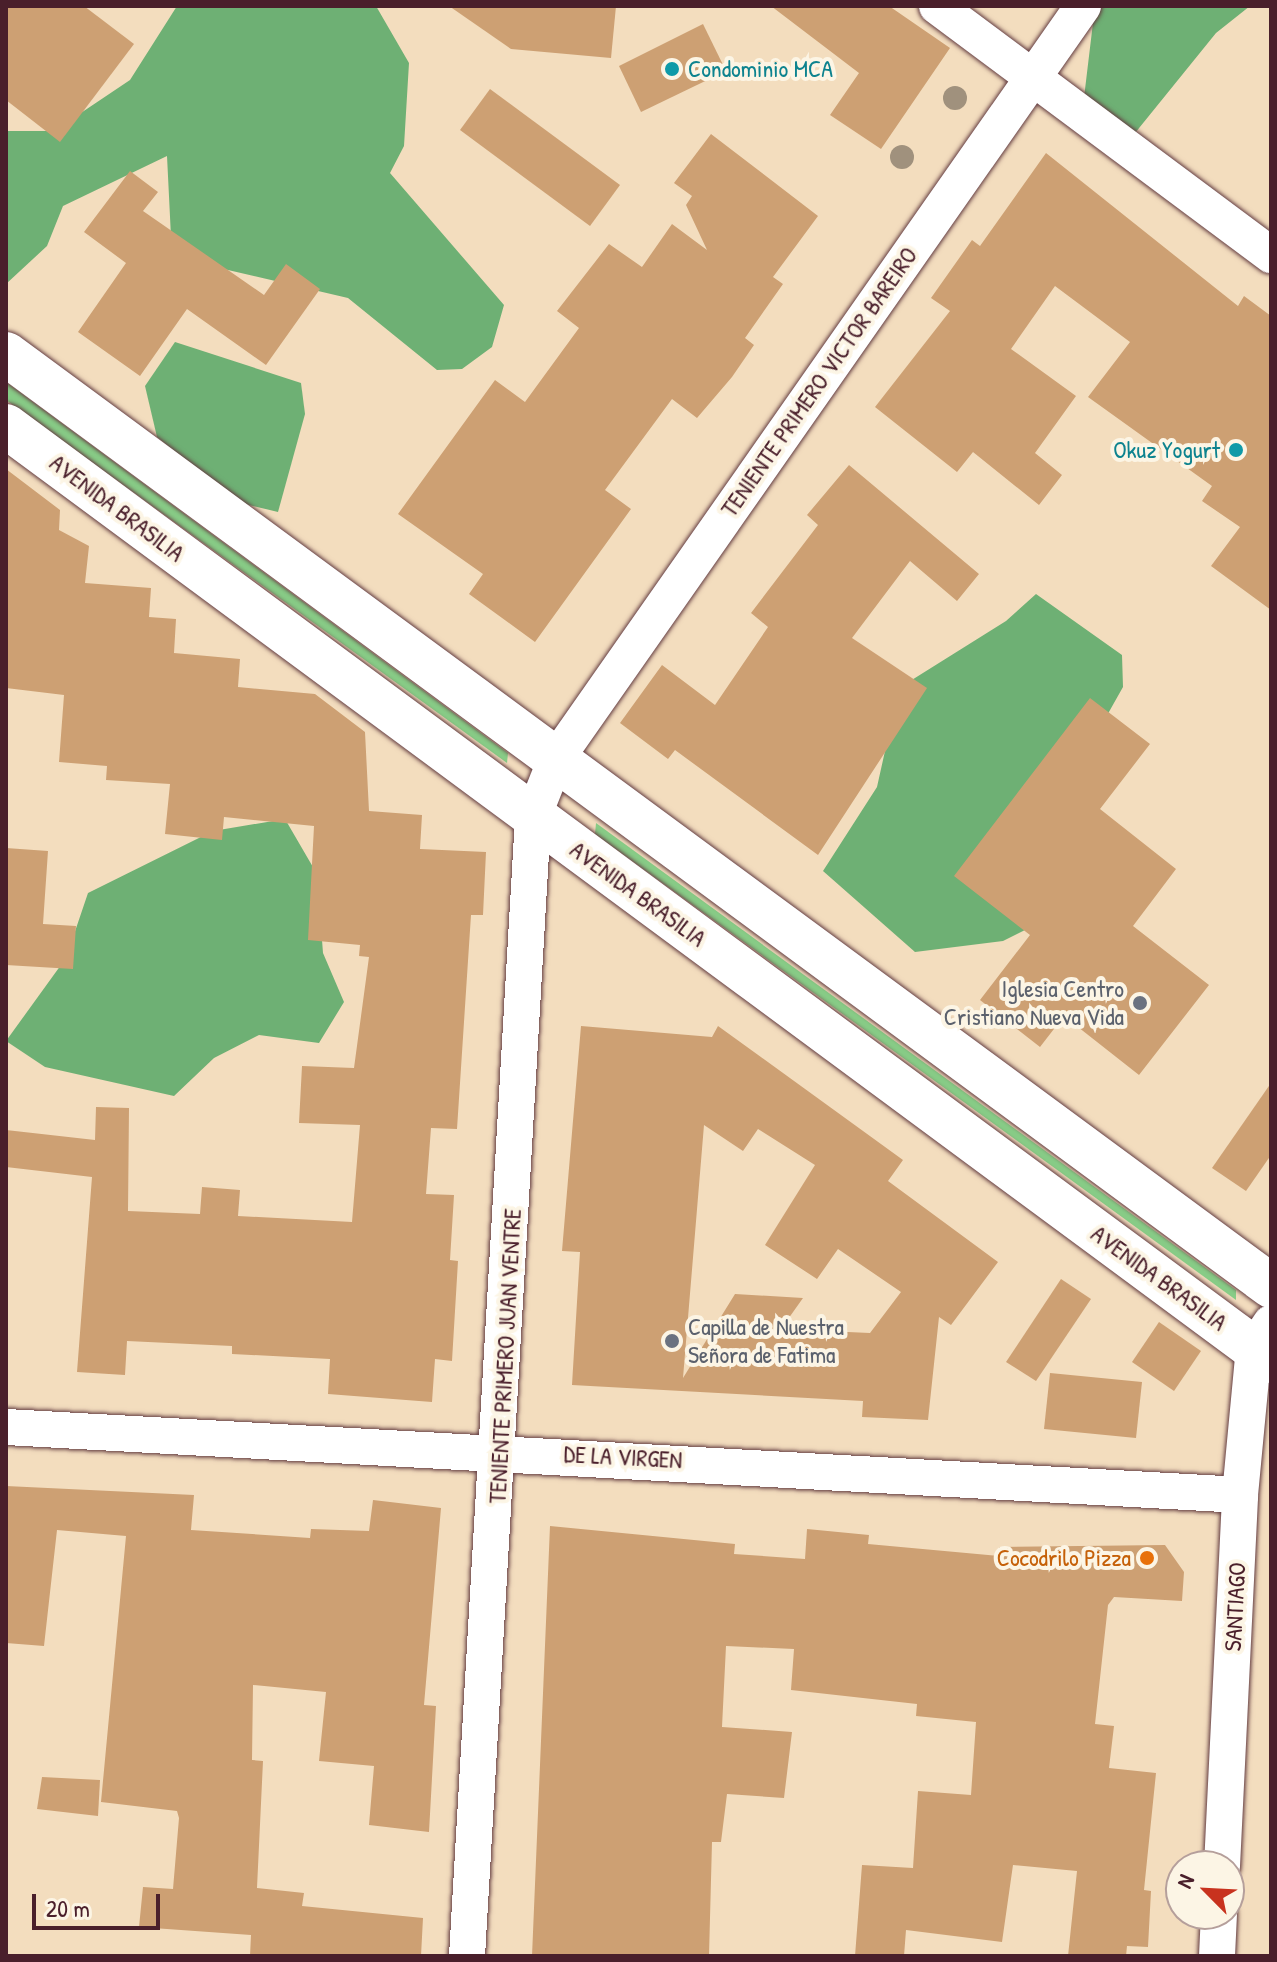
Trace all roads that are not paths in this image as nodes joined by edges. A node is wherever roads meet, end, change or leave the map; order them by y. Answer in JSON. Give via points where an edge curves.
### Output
{"nodes":[{"id":1,"x":937,"y":6,"type":"edge"},
{"id":2,"x":1083,"y":6,"type":"edge"},
{"id":3,"x":1032,"y":78,"type":"junction"},
{"id":4,"x":1271,"y":255,"type":"edge"},
{"id":5,"x":6,"y":354,"type":"edge"},
{"id":6,"x":6,"y":426,"type":"edge"},
{"id":7,"x":556,"y":759,"type":"junction"},
{"id":8,"x":533,"y":817,"type":"junction"},
{"id":9,"x":1271,"y":1286,"type":"edge"},
{"id":10,"x":1265,"y":1344,"type":"edge"},
{"id":11,"x":6,"y":1427,"type":"edge"},
{"id":12,"x":501,"y":1450,"type":"junction"},
{"id":13,"x":1240,"y":1495,"type":"junction"},
{"id":14,"x":1223,"y":1850,"type":"edge"},
{"id":15,"x":1218,"y":1930,"type":"edge"},
{"id":16,"x":467,"y":1956,"type":"edge"},
{"id":17,"x":1217,"y":1956,"type":"edge"}],
"edges":[{"from":1,"to":3,"type":"street"},
{"from":2,"to":3,"type":"street","name":"TENIENTE PRIMERO VICTOR BAREIRO"},
{"from":3,"to":4,"type":"street"},
{"from":3,"to":7,"type":"street","name":"TENIENTE PRIMERO VICTOR BAREIRO"},
{"from":5,"to":7,"type":"main road"},
{"from":6,"to":8,"type":"main road","name":"AVENIDA BRASILIA"},
{"from":7,"to":8,"type":"street","name":"TENIENTE PRIMERO JUAN VENTRE"},
{"from":7,"to":9,"type":"main road"},
{"from":8,"to":10,"type":"main road","name":"AVENIDA BRASILIA"},
{"from":8,"to":12,"type":"street","name":"TENIENTE PRIMERO JUAN VENTRE"},
{"from":10,"to":13,"type":"street","name":"SANTIAGO"},
{"from":11,"to":12,"type":"street","name":"DE LA VIRGEN"},
{"from":12,"to":13,"type":"street","name":"DE LA VIRGEN"},
{"from":12,"to":16,"type":"street","name":"TENIENTE PRIMERO JUAN VENTRE"},
{"from":13,"to":14,"type":"street","name":"SANTIAGO"},
{"from":15,"to":17,"type":"street"}]}
